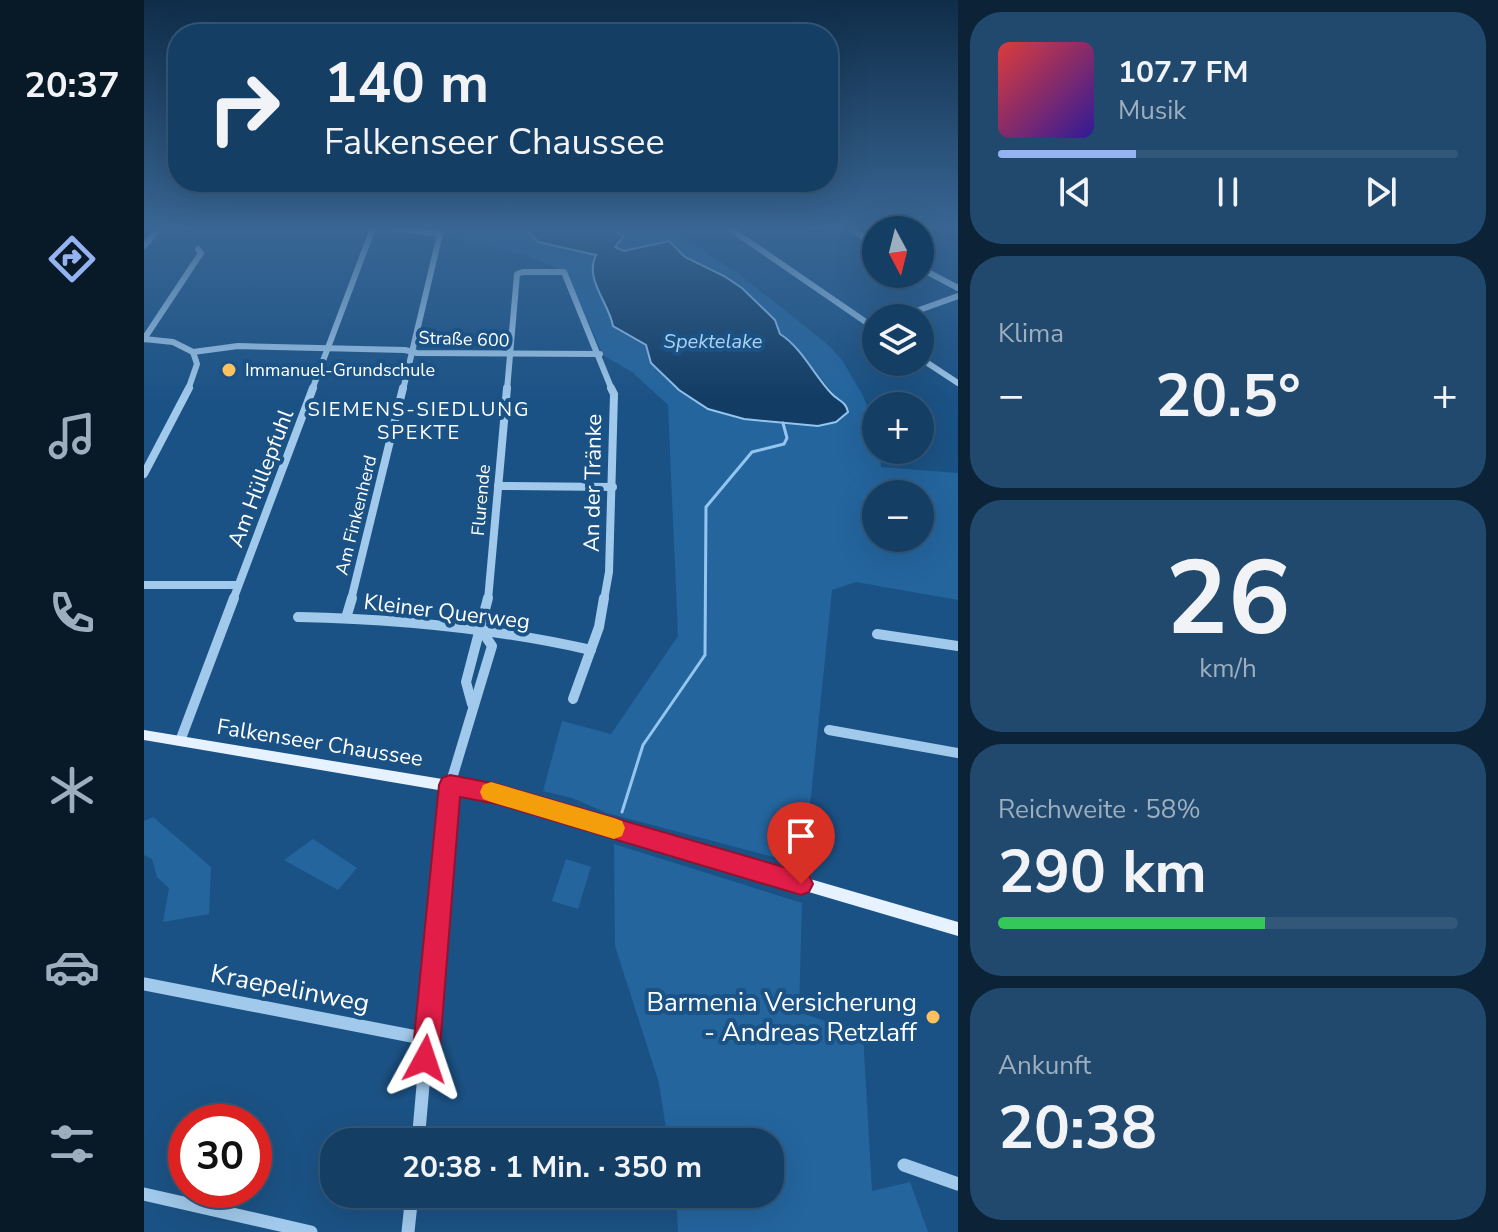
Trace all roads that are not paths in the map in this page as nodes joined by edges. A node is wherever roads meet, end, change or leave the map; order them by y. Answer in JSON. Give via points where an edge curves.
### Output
{"nodes":[{"id":1,"x":179,"y":285,"type":"edge"},
{"id":2,"x":351,"y":285,"type":"edge"},
{"id":3,"x":427,"y":285,"type":"edge"},
{"id":4,"x":516,"y":285,"type":"edge"},
{"id":5,"x":570,"y":285,"type":"edge"},
{"id":6,"x":813,"y":285,"type":"edge"},
{"id":7,"x":958,"y":296,"type":"edge"},
{"id":8,"x":934,"y":305,"type":"edge"},
{"id":9,"x":862,"y":319,"type":"edge"},
{"id":10,"x":144,"y":339,"type":"edge"},
{"id":11,"x":327,"y":350,"type":"junction"},
{"id":12,"x":193,"y":352,"type":"junction"},
{"id":13,"x":411,"y":352,"type":"junction"},
{"id":14,"x":509,"y":354,"type":"junction"},
{"id":15,"x":600,"y":354,"type":"junction"},
{"id":16,"x":934,"y":367,"type":"edge"},
{"id":17,"x":958,"y":383,"type":"edge"},
{"id":18,"x":144,"y":474,"type":"edge"},
{"id":19,"x":498,"y":486,"type":"junction"},
{"id":20,"x":613,"y":487,"type":"junction"},
{"id":21,"x":144,"y":585,"type":"edge"},
{"id":22,"x":238,"y":585,"type":"junction"},
{"id":23,"x":298,"y":617,"type":"dead end"},
{"id":24,"x":346,"y":618,"type":"junction"},
{"id":25,"x":482,"y":631,"type":"junction"},
{"id":26,"x":877,"y":634,"type":"dead end"},
{"id":27,"x":958,"y":646,"type":"edge"},
{"id":28,"x":591,"y":650,"type":"junction"},
{"id":29,"x":573,"y":699,"type":"dead end"},
{"id":30,"x":829,"y":730,"type":"dead end"},
{"id":31,"x":144,"y":735,"type":"edge"},
{"id":32,"x":180,"y":741,"type":"junction"},
{"id":33,"x":958,"y":753,"type":"edge"},
{"id":34,"x":450,"y":785,"type":"junction"},
{"id":35,"x":958,"y":929,"type":"edge"},
{"id":36,"x":144,"y":984,"type":"edge"},
{"id":37,"x":427,"y":1039,"type":"junction"},
{"id":38,"x":419,"y":1128,"type":"edge"},
{"id":39,"x":904,"y":1165,"type":"dead end"},
{"id":40,"x":958,"y":1184,"type":"edge"},
{"id":41,"x":144,"y":1194,"type":"edge"},
{"id":42,"x":411,"y":1208,"type":"edge"},
{"id":43,"x":311,"y":1232,"type":"edge"},
{"id":44,"x":408,"y":1232,"type":"edge"}],
"edges":[{"from":1,"to":10,"type":"street"},
{"from":2,"to":11,"type":"street","name":"Am Hüllepfuhl"},
{"from":3,"to":13,"type":"street","name":"Am Finkenherd"},
{"from":4,"to":14,"type":"street","name":"Flurende"},
{"from":5,"to":15,"type":"street","name":"An der Tränke"},
{"from":6,"to":9,"type":"street"},
{"from":7,"to":8,"type":"street"},
{"from":10,"to":12,"type":"street","via":[[173,342]]},
{"from":11,"to":12,"type":"street","name":"Straße 600","via":[[238,346]]},
{"from":11,"to":13,"type":"street","name":"Straße 600"},
{"from":11,"to":22,"type":"street","name":"Am Hüllepfuhl"},
{"from":12,"to":18,"type":"street","via":[[195,377]]},
{"from":13,"to":14,"type":"street","name":"Straße 600"},
{"from":13,"to":24,"type":"street","name":"Am Finkenherd"},
{"from":14,"to":15,"type":"street","name":"Straße 600"},
{"from":14,"to":19,"type":"street","name":"Flurende"},
{"from":15,"to":20,"type":"street","name":"An der Tränke","via":[[614,394]]},
{"from":16,"to":17,"type":"street"},
{"from":19,"to":20,"type":"street"},
{"from":19,"to":25,"type":"street","name":"Flurende"},
{"from":20,"to":28,"type":"street","name":"An der Tränke","via":[[609,572]]},
{"from":21,"to":22,"type":"street"},
{"from":22,"to":32,"type":"street","name":"Am Hüllepfuhl"},
{"from":23,"to":24,"type":"street","name":"Kleiner Querweg"},
{"from":24,"to":25,"type":"street","name":"Kleiner Querweg"},
{"from":25,"to":28,"type":"street","name":"Kleiner Querweg"},
{"from":25,"to":34,"type":"street","name":"Flurende","via":[[466,682],[472,704]]},
{"from":26,"to":27,"type":"street"},
{"from":28,"to":29,"type":"street","name":"An der Tränke"},
{"from":30,"to":33,"type":"street"},
{"from":31,"to":32,"type":"main road","name":"Falkenseer Chaussee"},
{"from":32,"to":34,"type":"main road","name":"Falkenseer Chaussee"},
{"from":34,"to":35,"type":"main road","name":"Falkenseer Chaussee","via":[[497,794]]},
{"from":34,"to":37,"type":"street","name":"Flurende"},
{"from":36,"to":37,"type":"street","name":"Kraepelinweg"},
{"from":37,"to":38,"type":"street","name":"Flurende"},
{"from":39,"to":40,"type":"street"},
{"from":41,"to":43,"type":"street"},
{"from":42,"to":44,"type":"street"}]}
